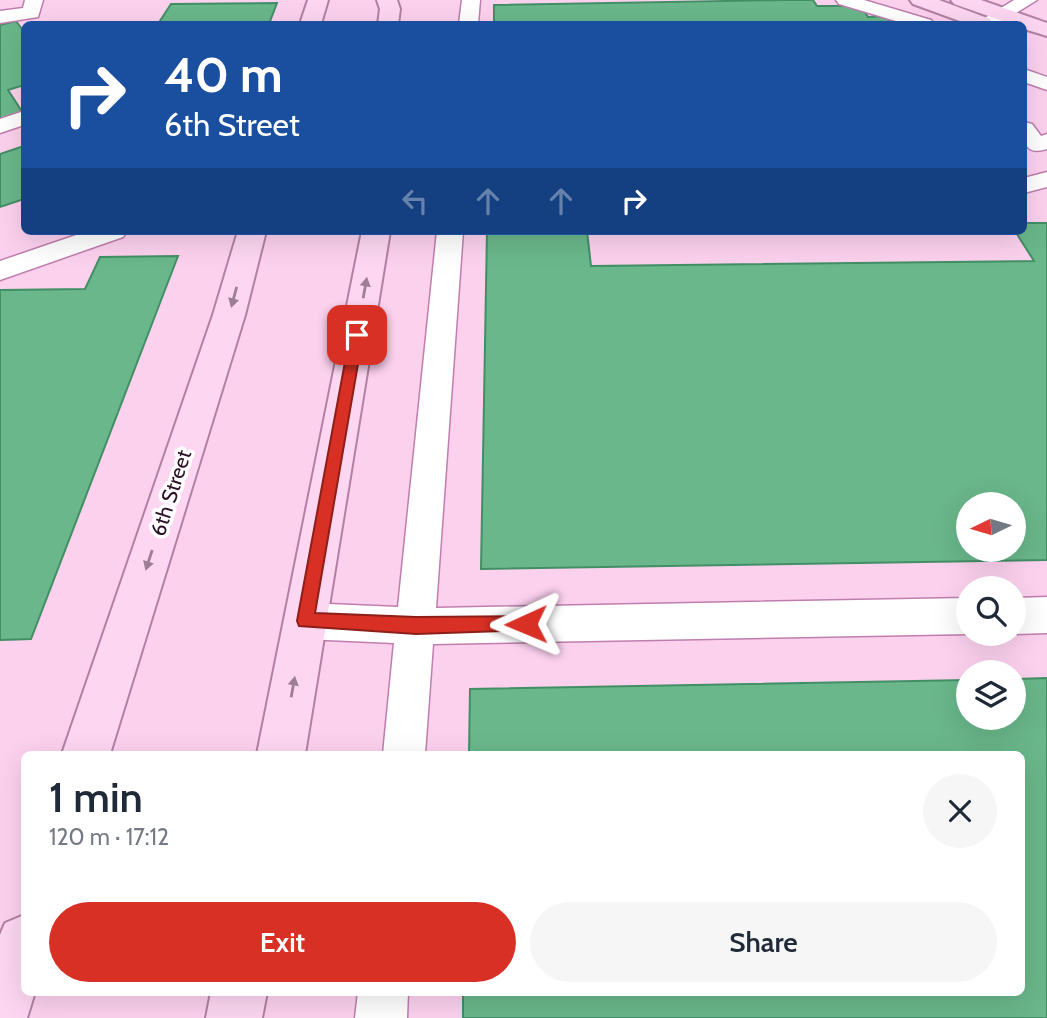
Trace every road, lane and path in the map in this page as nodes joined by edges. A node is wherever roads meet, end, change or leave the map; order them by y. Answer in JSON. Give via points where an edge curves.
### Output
{"nodes":[{"id":1,"x":318,"y":0,"type":"edge"},
{"id":2,"x":387,"y":0,"type":"edge"},
{"id":3,"x":407,"y":0,"type":"edge"},
{"id":4,"x":471,"y":0,"type":"edge"},
{"id":5,"x":845,"y":0,"type":"edge"},
{"id":6,"x":920,"y":0,"type":"edge"},
{"id":7,"x":961,"y":0,"type":"edge"},
{"id":8,"x":967,"y":0,"type":"edge"},
{"id":9,"x":1028,"y":0,"type":"edge"},
{"id":10,"x":36,"y":12,"type":"edge"},
{"id":11,"x":0,"y":17,"type":"edge"},
{"id":12,"x":312,"y":21,"type":"edge"},
{"id":13,"x":388,"y":21,"type":"edge"},
{"id":14,"x":405,"y":21,"type":"edge"},
{"id":15,"x":469,"y":21,"type":"edge"},
{"id":16,"x":914,"y":21,"type":"edge"},
{"id":17,"x":992,"y":21,"type":"edge"},
{"id":18,"x":1027,"y":27,"type":"edge"},
{"id":19,"x":1047,"y":30,"type":"edge"},
{"id":20,"x":1027,"y":39,"type":"edge"},
{"id":21,"x":1047,"y":47,"type":"edge"},
{"id":22,"x":1027,"y":76,"type":"edge"},
{"id":23,"x":1047,"y":84,"type":"edge"},
{"id":24,"x":21,"y":119,"type":"edge"},
{"id":25,"x":0,"y":126,"type":"edge"},
{"id":26,"x":1047,"y":179,"type":"edge"},
{"id":27,"x":1027,"y":185,"type":"edge"},
{"id":28,"x":103,"y":235,"type":"edge"},
{"id":29,"x":251,"y":235,"type":"edge"},
{"id":30,"x":375,"y":235,"type":"edge"},
{"id":31,"x":450,"y":235,"type":"edge"},
{"id":32,"x":0,"y":271,"type":"edge"},
{"id":33,"x":1047,"y":615,"type":"edge"},
{"id":34,"x":956,"y":616,"type":"edge"},
{"id":35,"x":1026,"y":616,"type":"edge"},
{"id":36,"x":305,"y":621,"type":"junction"},
{"id":37,"x":416,"y":626,"type":"junction"},
{"id":38,"x":87,"y":751,"type":"edge"},
{"id":39,"x":282,"y":751,"type":"edge"},
{"id":40,"x":404,"y":751,"type":"edge"},
{"id":41,"x":21,"y":951,"type":"edge"},
{"id":42,"x":238,"y":996,"type":"edge"},
{"id":43,"x":383,"y":996,"type":"edge"},
{"id":44,"x":0,"y":1015,"type":"edge"},
{"id":45,"x":234,"y":1018,"type":"edge"},
{"id":46,"x":381,"y":1018,"type":"edge"}],
"edges":[{"from":1,"to":12,"type":"main road"},
{"from":2,"to":13,"type":"main road"},
{"from":3,"to":14,"type":"main road"},
{"from":4,"to":15,"type":"street"},
{"from":5,"to":16,"type":"street"},
{"from":6,"to":17,"type":"main road"},
{"from":7,"to":17,"type":"main road"},
{"from":8,"to":17,"type":"street"},
{"from":9,"to":17,"type":"street"},
{"from":10,"to":11,"type":"street"},
{"from":18,"to":19,"type":"main road"},
{"from":20,"to":21,"type":"main road"},
{"from":22,"to":23,"type":"street"},
{"from":24,"to":25,"type":"street"},
{"from":26,"to":27,"type":"street"},
{"from":28,"to":32,"type":"street"},
{"from":29,"to":38,"type":"main road","name":"6th Street","one_way":true},
{"from":36,"to":30,"type":"main road","one_way":true},
{"from":31,"to":37,"type":"street"},
{"from":33,"to":35,"type":"street"},
{"from":34,"to":37,"type":"street"},
{"from":36,"to":37,"type":"street"},
{"from":39,"to":36,"type":"main road","one_way":true},
{"from":37,"to":40,"type":"street"},
{"from":41,"to":44,"type":"main road"},
{"from":42,"to":45,"type":"main road"},
{"from":43,"to":46,"type":"street"}]}
